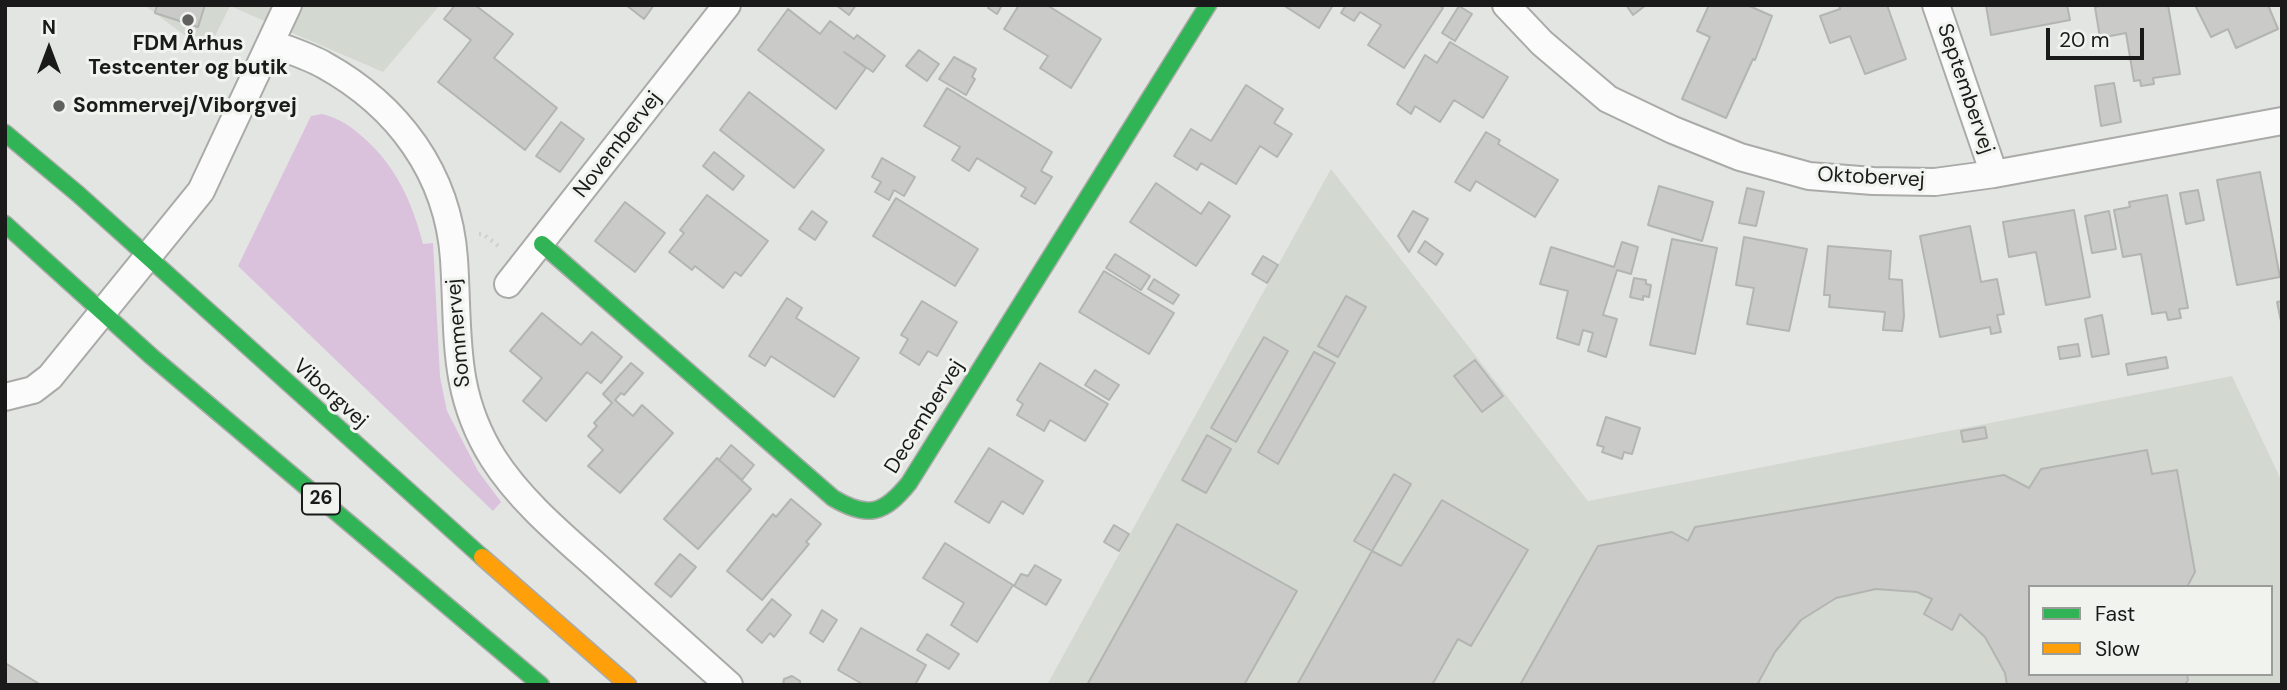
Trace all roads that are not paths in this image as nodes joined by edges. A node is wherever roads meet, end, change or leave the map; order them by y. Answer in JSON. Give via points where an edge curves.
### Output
{"nodes":[{"id":1,"x":288,"y":5,"type":"edge"},
{"id":2,"x":727,"y":5,"type":"edge"},
{"id":3,"x":1208,"y":5,"type":"edge"},
{"id":4,"x":1506,"y":5,"type":"edge"},
{"id":5,"x":1936,"y":5,"type":"edge"},
{"id":6,"x":271,"y":43,"type":"junction"},
{"id":7,"x":2282,"y":121,"type":"edge"},
{"id":8,"x":5,"y":133,"type":"edge"},
{"id":9,"x":1994,"y":174,"type":"junction"},
{"id":10,"x":5,"y":224,"type":"edge"},
{"id":11,"x":542,"y":244,"type":"junction"},
{"id":12,"x":147,"y":258,"type":"junction"},
{"id":13,"x":516,"y":274,"type":"road end"},
{"id":14,"x":103,"y":313,"type":"junction"},
{"id":15,"x":5,"y":397,"type":"edge"},
{"id":16,"x":541,"y":685,"type":"edge"},
{"id":17,"x":628,"y":685,"type":"edge"},
{"id":18,"x":729,"y":685,"type":"edge"}],
"edges":[{"from":1,"to":6,"type":"street"},
{"from":2,"to":11,"type":"street","name":"Novembervej"},
{"from":3,"to":11,"type":"main road","name":"Decembervej","via":[[909,483],[897,499],[871,513],[833,498]]},
{"from":4,"to":9,"type":"street","name":"Oktobervej","via":[[1542,43],[1608,99],[1740,157],[1809,176],[1873,181],[1935,182]]},
{"from":5,"to":9,"type":"street","name":"Septembervej"},
{"from":6,"to":12,"type":"street","via":[[201,191]]},
{"from":6,"to":18,"type":"street","name":"Sommervej","via":[[323,64],[366,93],[402,128],[426,162],[438,185],[451,235],[463,386],[493,458],[536,510]]},
{"from":7,"to":9,"type":"street","name":"Oktobervej"},
{"from":8,"to":12,"type":"main road","name":"Viborgvej"},
{"from":10,"to":14,"type":"main road","number":"26"},
{"from":11,"to":13,"type":"street","name":"Novembervej"},
{"from":12,"to":14,"type":"street"},
{"from":12,"to":17,"type":"main road","name":"Viborgvej"},
{"from":14,"to":15,"type":"street","via":[[50,377],[33,390]]},
{"from":14,"to":16,"type":"main road","number":"26"}]}
